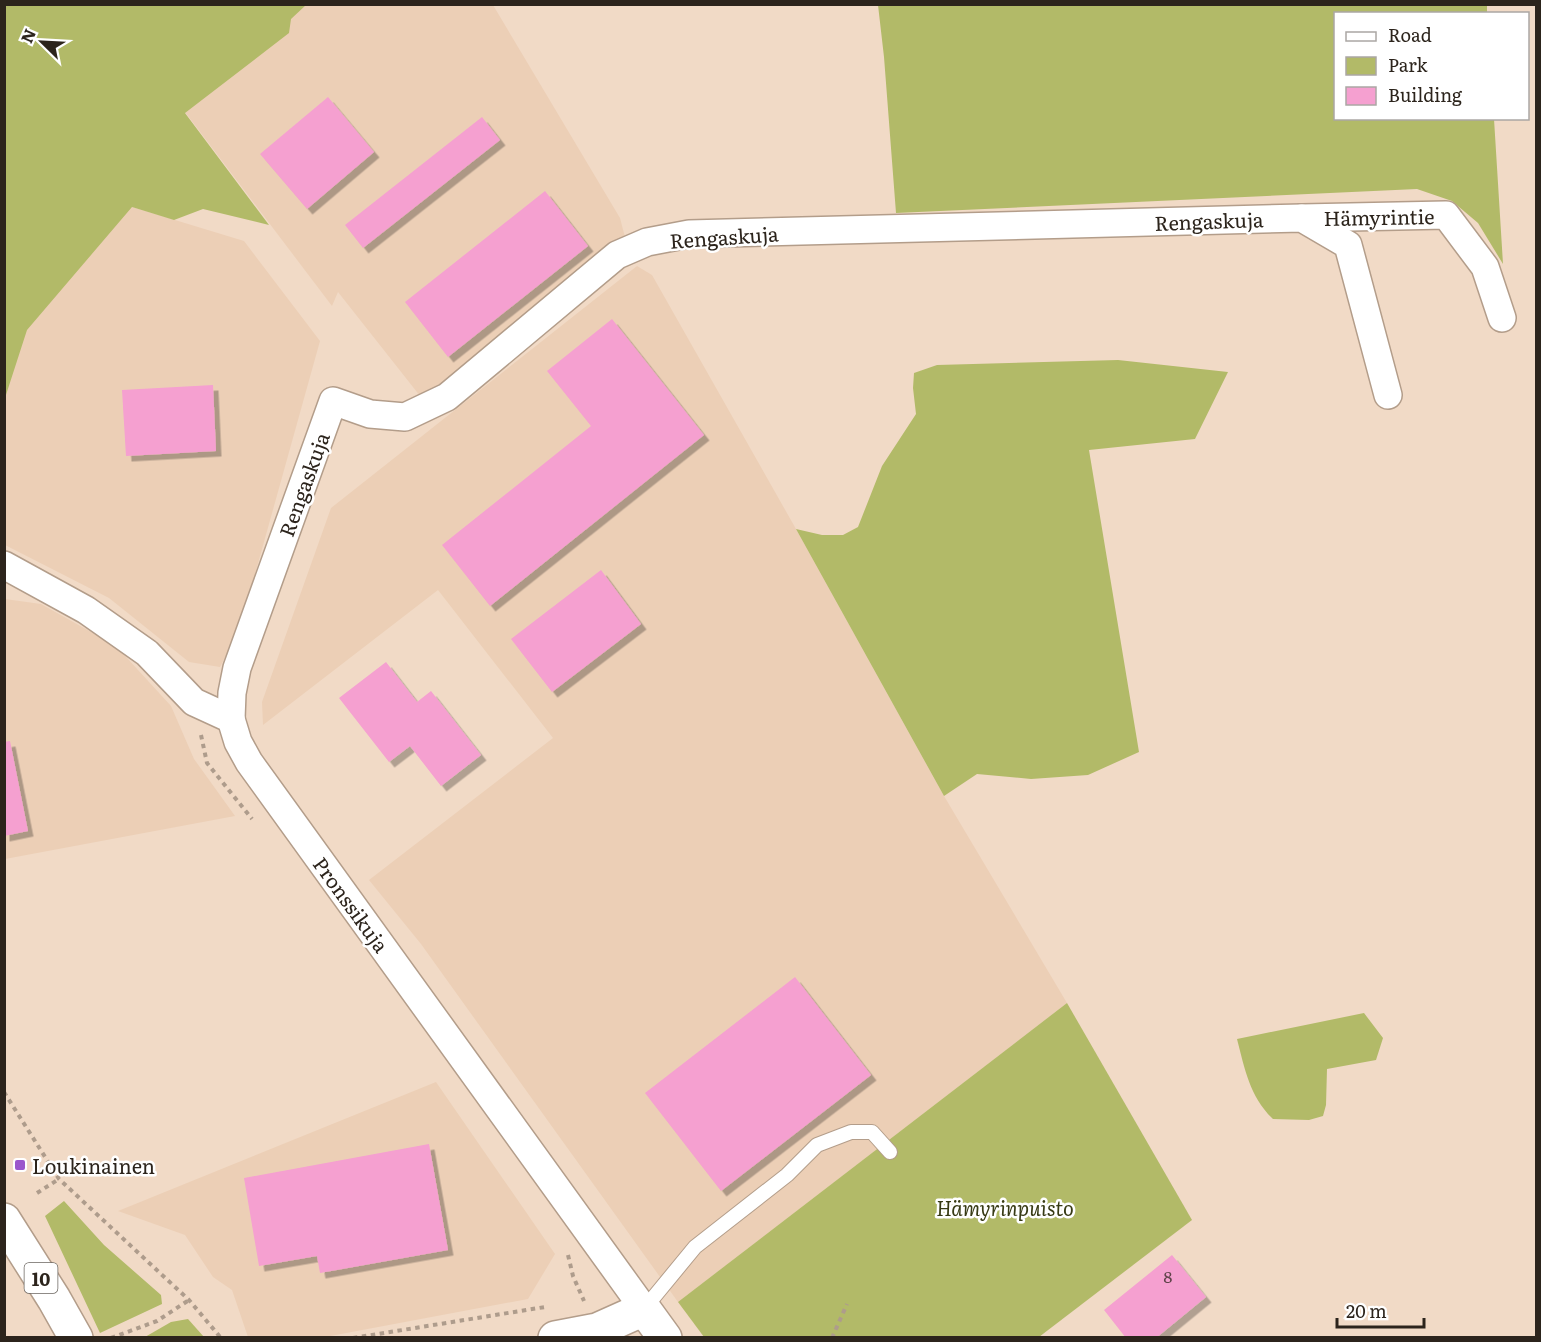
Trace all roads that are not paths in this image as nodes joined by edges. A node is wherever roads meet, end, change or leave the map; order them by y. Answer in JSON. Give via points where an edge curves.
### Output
{"nodes":[{"id":1,"x":1302,"y":218,"type":"junction"},
{"id":2,"x":1502,"y":318,"type":"dead end"},
{"id":3,"x":1388,"y":395,"type":"dead end"},
{"id":4,"x":4,"y":565,"type":"edge"},
{"id":5,"x":231,"y":719,"type":"junction"},
{"id":6,"x":890,"y":1152,"type":"dead end"},
{"id":7,"x":4,"y":1220,"type":"edge"},
{"id":8,"x":644,"y":1308,"type":"junction"},
{"id":9,"x":552,"y":1322,"type":"edge"},
{"id":10,"x":76,"y":1338,"type":"edge"},
{"id":11,"x":665,"y":1338,"type":"edge"}],
"edges":[{"from":1,"to":2,"type":"street","name":"Hämyrintie","via":[[1446,215],[1485,267]]},
{"from":1,"to":3,"type":"street","via":[[1348,245]]},
{"from":1,"to":5,"type":"street","name":"Rengaskuja","via":[[689,234],[648,242],[617,255],[447,397],[405,417],[370,414],[333,401],[237,668]]},
{"from":4,"to":5,"type":"street","via":[[86,610],[147,653],[194,702]]},
{"from":5,"to":8,"type":"street","name":"Pronssikuja","via":[[249,762]]},
{"from":6,"to":8,"type":"lane","via":[[872,1132],[851,1132],[817,1145],[787,1175],[694,1247]]},
{"from":7,"to":10,"type":"main road","number":"10"},
{"from":8,"to":9,"type":"main road","via":[[597,1330]]},
{"from":8,"to":11,"type":"main road"}]}
